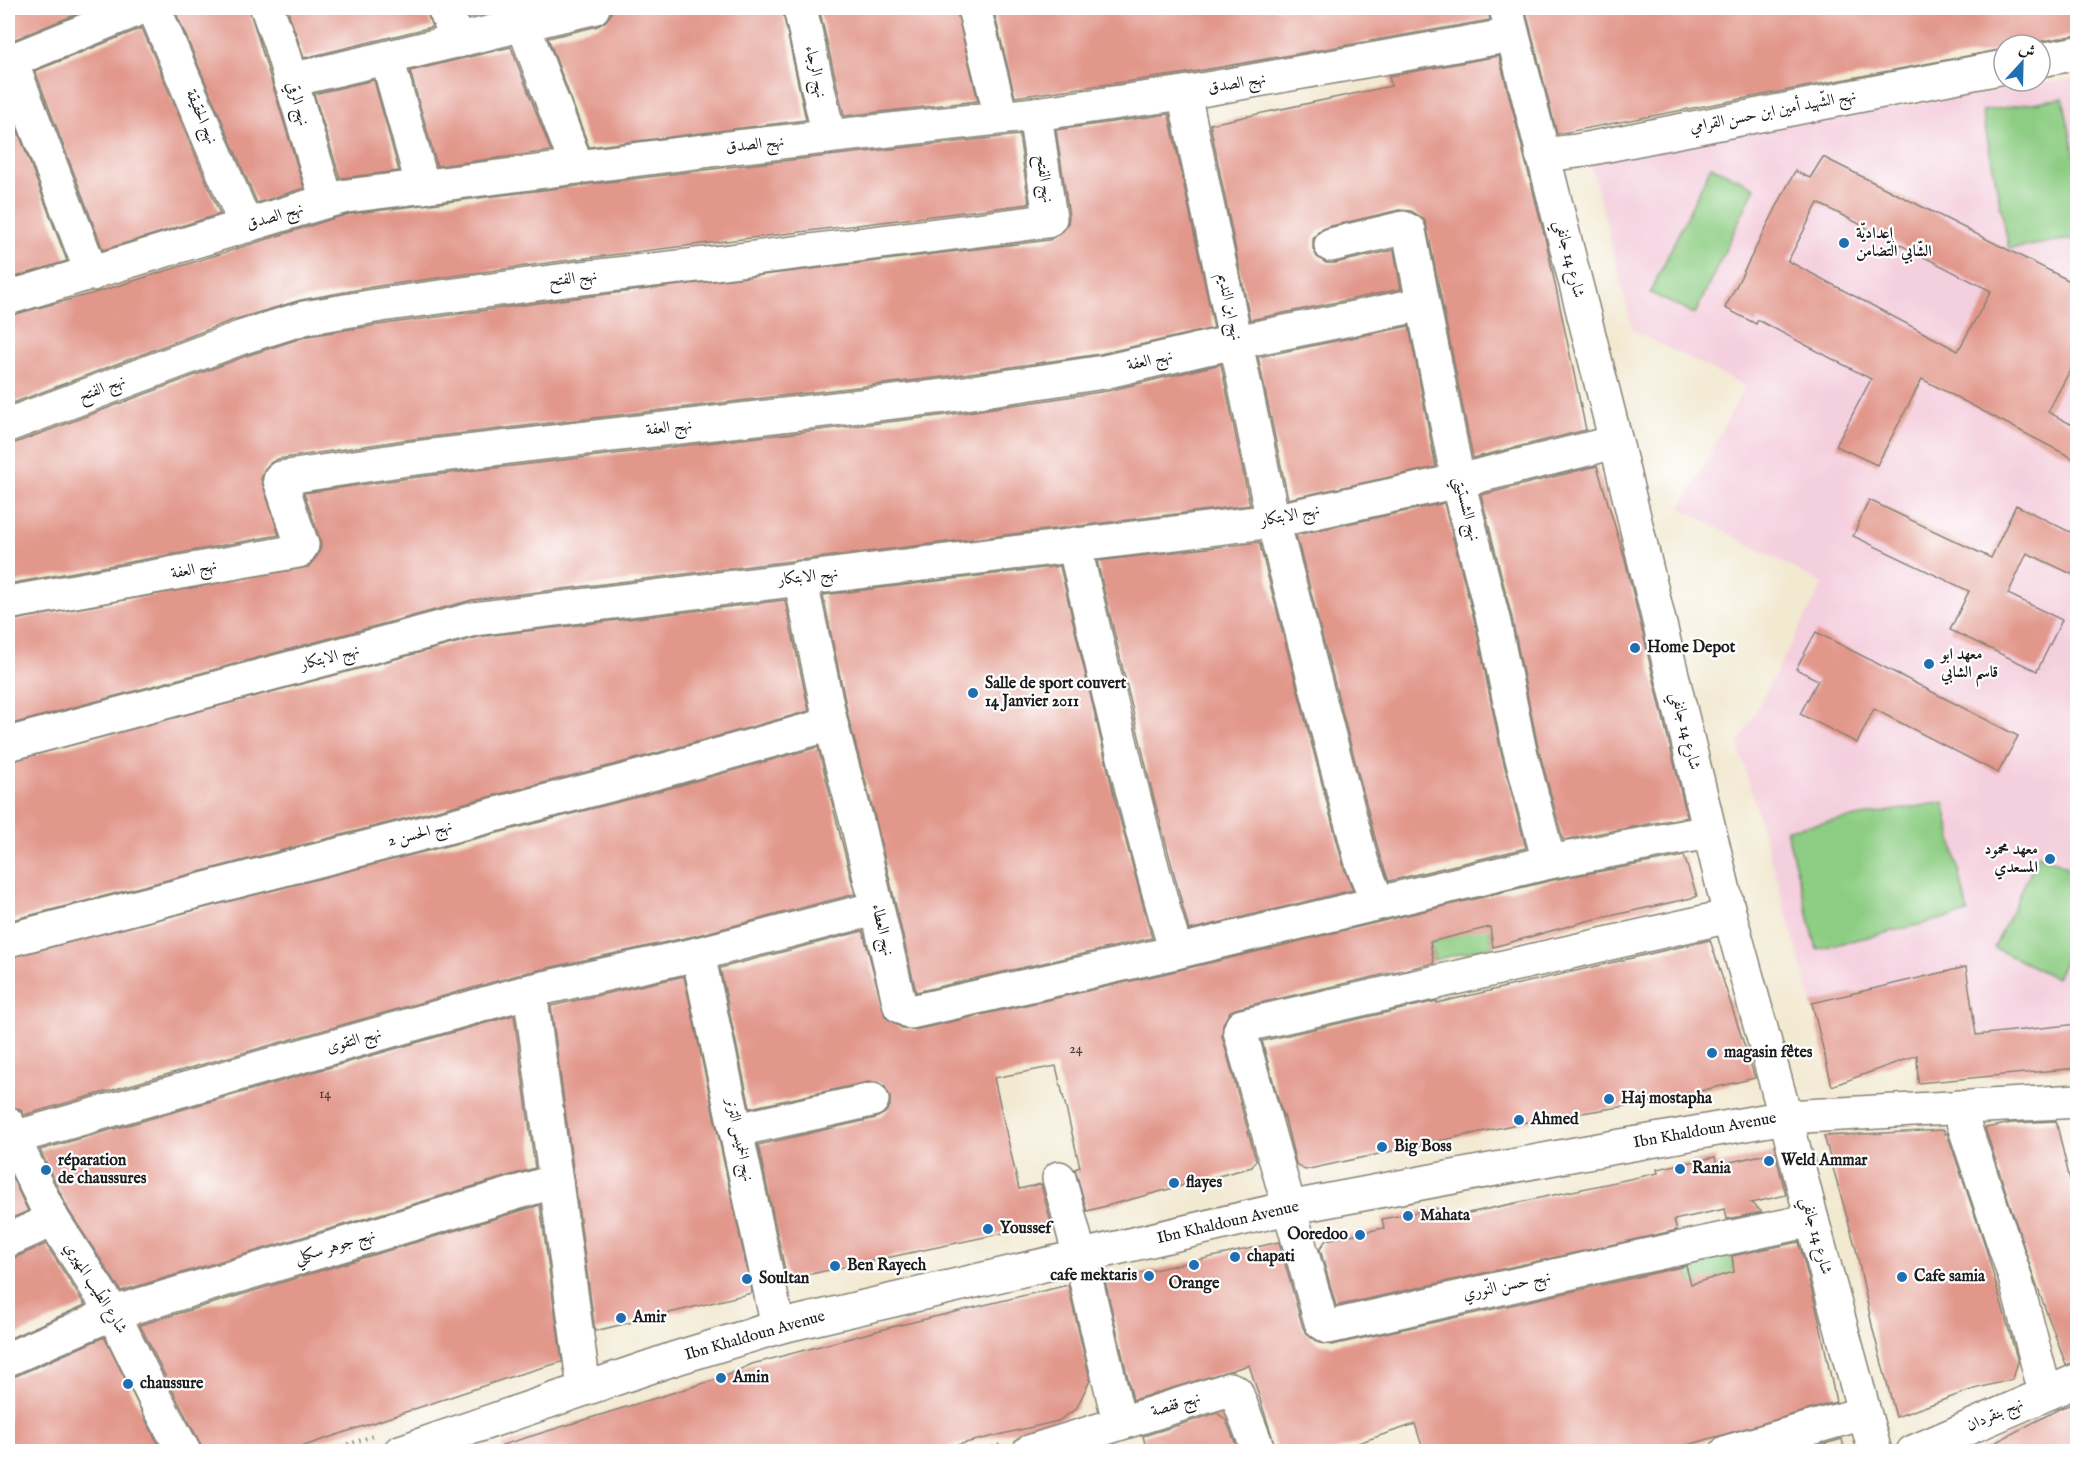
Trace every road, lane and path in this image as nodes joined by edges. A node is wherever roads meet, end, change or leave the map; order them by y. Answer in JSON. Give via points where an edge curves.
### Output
{"nodes":[{"id":1,"x":141,"y":8,"type":"edge"},
{"id":2,"x":154,"y":8,"type":"edge"},
{"id":3,"x":267,"y":8,"type":"edge"},
{"id":4,"x":444,"y":8,"type":"edge"},
{"id":5,"x":593,"y":8,"type":"edge"},
{"id":6,"x":800,"y":8,"type":"edge"},
{"id":7,"x":974,"y":8,"type":"edge"},
{"id":8,"x":1509,"y":21,"type":"edge"},
{"id":9,"x":523,"y":24,"type":"junction"},
{"id":10,"x":459,"y":41,"type":"junction"},
{"id":11,"x":2078,"y":53,"type":"edge"},
{"id":12,"x":387,"y":58,"type":"junction"},
{"id":13,"x":2052,"y":58,"type":"edge"},
{"id":14,"x":9,"y":61,"type":"edge"},
{"id":15,"x":1992,"y":70,"type":"edge"},
{"id":16,"x":290,"y":81,"type":"junction"},
{"id":17,"x":1184,"y":93,"type":"junction"},
{"id":18,"x":1035,"y":114,"type":"junction"},
{"id":19,"x":1001,"y":117,"type":"junction"},
{"id":20,"x":829,"y":137,"type":"junction"},
{"id":21,"x":1542,"y":156,"type":"junction"},
{"id":22,"x":577,"y":167,"type":"junction"},
{"id":23,"x":423,"y":187,"type":"junction"},
{"id":24,"x":327,"y":201,"type":"junction"},
{"id":25,"x":246,"y":226,"type":"junction"},
{"id":26,"x":1331,"y":245,"type":"dead end"},
{"id":27,"x":93,"y":274,"type":"junction"},
{"id":28,"x":8,"y":298,"type":"edge"},
{"id":29,"x":1424,"y":303,"type":"junction"},
{"id":30,"x":1237,"y":342,"type":"junction"},
{"id":31,"x":8,"y":425,"type":"edge"},
{"id":32,"x":1616,"y":442,"type":"junction"},
{"id":33,"x":1458,"y":481,"type":"junction"},
{"id":34,"x":1273,"y":521,"type":"junction"},
{"id":35,"x":1074,"y":544,"type":"junction"},
{"id":36,"x":800,"y":578,"type":"junction"},
{"id":37,"x":8,"y":603,"type":"edge"},
{"id":38,"x":831,"y":724,"type":"junction"},
{"id":39,"x":8,"y":744,"type":"edge"},
{"id":40,"x":1709,"y":832,"type":"junction"},
{"id":41,"x":1549,"y":862,"type":"junction"},
{"id":42,"x":1378,"y":903,"type":"junction"},
{"id":43,"x":877,"y":908,"type":"junction"},
{"id":44,"x":1730,"y":916,"type":"junction"},
{"id":45,"x":8,"y":940,"type":"edge"},
{"id":46,"x":1176,"y":952,"type":"junction"},
{"id":47,"x":698,"y":954,"type":"junction"},
{"id":48,"x":530,"y":991,"type":"junction"},
{"id":49,"x":872,"y":1100,"type":"dead end"},
{"id":50,"x":2076,"y":1106,"type":"edge"},
{"id":51,"x":1959,"y":1107,"type":"junction"},
{"id":52,"x":1786,"y":1117,"type":"junction"},
{"id":53,"x":737,"y":1130,"type":"junction"},
{"id":54,"x":10,"y":1131,"type":"edge"},
{"id":55,"x":1059,"y":1178,"type":"dead end"},
{"id":56,"x":556,"y":1181,"type":"junction"},
{"id":57,"x":1288,"y":1208,"type":"junction"},
{"id":58,"x":53,"y":1220,"type":"junction"},
{"id":59,"x":1812,"y":1220,"type":"junction"},
{"id":60,"x":8,"y":1240,"type":"edge"},
{"id":61,"x":1079,"y":1257,"type":"junction"},
{"id":62,"x":113,"y":1313,"type":"junction"},
{"id":63,"x":778,"y":1326,"type":"junction"},
{"id":64,"x":8,"y":1359,"type":"edge"},
{"id":65,"x":2078,"y":1380,"type":"edge"},
{"id":66,"x":584,"y":1389,"type":"junction"},
{"id":67,"x":2045,"y":1392,"type":"junction"},
{"id":68,"x":1864,"y":1413,"type":"junction"},
{"id":69,"x":1119,"y":1422,"type":"junction"},
{"id":70,"x":1017,"y":1448,"type":"edge"},
{"id":71,"x":184,"y":1452,"type":"edge"},
{"id":72,"x":400,"y":1452,"type":"edge"},
{"id":73,"x":975,"y":1452,"type":"edge"},
{"id":74,"x":1259,"y":1452,"type":"edge"},
{"id":75,"x":1726,"y":1452,"type":"edge"},
{"id":76,"x":1875,"y":1452,"type":"edge"},
{"id":77,"x":1913,"y":1452,"type":"edge"}],
"edges":[{"from":1,"to":14,"type":"street"},
{"from":2,"to":25,"type":"street","name":"نهج الحقيقة"},
{"from":3,"to":16,"type":"street","name":"نهج الرقي"},
{"from":4,"to":10,"type":"street"},
{"from":5,"to":9,"type":"street"},
{"from":6,"to":20,"type":"street","name":"نهج الرجاء"},
{"from":7,"to":19,"type":"street"},
{"from":8,"to":17,"type":"street","name":"نهج الصدق"},
{"from":8,"to":21,"type":"street","name":"شارع 14 جانفي"},
{"from":9,"to":10,"type":"street"},
{"from":9,"to":22,"type":"street"},
{"from":10,"to":12,"type":"street"},
{"from":11,"to":13,"type":"street"},
{"from":12,"to":16,"type":"street"},
{"from":12,"to":23,"type":"street"},
{"from":14,"to":27,"type":"street"},
{"from":15,"to":21,"type":"street","name":"نهج الشّهيد أمين ابن حسن القرامي"},
{"from":16,"to":24,"type":"street","name":"نهج الرقي"},
{"from":17,"to":18,"type":"street","name":"نهج الصدق"},
{"from":17,"to":30,"type":"street","name":"نهج ابن النديم"},
{"from":18,"to":19,"type":"street","name":"نهج الصدق"},
{"from":18,"to":31,"type":"street","name":"نهج الفتح","via":[[1050,218],[1047,221],[573,279],[304,318]]},
{"from":19,"to":20,"type":"street","name":"نهج الصدق"},
{"from":20,"to":22,"type":"street","name":"نهج الصدق"},
{"from":21,"to":32,"type":"street","name":"شارع 14 جانفي"},
{"from":22,"to":23,"type":"street","name":"نهج الصدق"},
{"from":23,"to":24,"type":"street","name":"نهج الصدق"},
{"from":24,"to":25,"type":"street","name":"نهج الصدق"},
{"from":25,"to":27,"type":"street","name":"نهج الصدق"},
{"from":26,"to":29,"type":"street","name":"نهج الشستيتي","via":[[1406,229]]},
{"from":27,"to":28,"type":"street","name":"نهج الصدق"},
{"from":29,"to":30,"type":"street","name":"نهج العفة"},
{"from":29,"to":33,"type":"street","name":"نهج الشستيتي"},
{"from":30,"to":34,"type":"street","name":"نهج ابن النديم"},
{"from":30,"to":37,"type":"street","name":"نهج العفة","via":[[1104,372],[945,396],[281,478],[302,545],[298,551]]},
{"from":32,"to":33,"type":"street","name":"نهج الابتكار"},
{"from":32,"to":40,"type":"street","name":"شارع 14 جانفي"},
{"from":33,"to":34,"type":"street","name":"نهج الابتكار"},
{"from":33,"to":41,"type":"street","name":"نهج الشستيتي"},
{"from":34,"to":35,"type":"street","name":"نهج الابتكار"},
{"from":34,"to":42,"type":"street","name":"نهج ابن النديم","via":[[1362,863]]},
{"from":35,"to":36,"type":"street","name":"نهج الابتكار"},
{"from":35,"to":46,"type":"street","via":[[1132,793]]},
{"from":36,"to":38,"type":"street","name":"نهج العطاء"},
{"from":36,"to":39,"type":"street","name":"نهج الابتكار","via":[[474,619]]},
{"from":38,"to":43,"type":"street","name":"نهج العطاء"},
{"from":38,"to":45,"type":"street","name":"نهج الحسن 2"},
{"from":40,"to":41,"type":"street","name":"نهج العطاء"},
{"from":40,"to":44,"type":"street","name":"شارع 14 جانفي"},
{"from":41,"to":42,"type":"street","name":"نهج العطاء"},
{"from":42,"to":46,"type":"street","name":"نهج العطاء"},
{"from":43,"to":46,"type":"street","name":"نهج العطاء","via":[[900,1006],[911,1012]]},
{"from":43,"to":47,"type":"street","name":"نهج التقوى"},
{"from":44,"to":52,"type":"street","name":"شارع 14 جانفي"},
{"from":44,"to":57,"type":"street","name":"نهج حسن النّوري","via":[[1242,1026],[1240,1031]]},
{"from":47,"to":48,"type":"street","name":"نهج التقوى"},
{"from":47,"to":53,"type":"street","name":"نهج الخميس الترنر"},
{"from":48,"to":54,"type":"street","name":"نهج التقوى"},
{"from":48,"to":56,"type":"street"},
{"from":49,"to":53,"type":"street"},
{"from":50,"to":51,"type":"street","name":"Ibn Khaldoun Avenue"},
{"from":51,"to":52,"type":"street","name":"Ibn Khaldoun Avenue"},
{"from":51,"to":67,"type":"street","via":[[2014,1277]]},
{"from":52,"to":57,"type":"street","name":"Ibn Khaldoun Avenue"},
{"from":52,"to":59,"type":"street","name":"شارع 14 جانفي"},
{"from":53,"to":63,"type":"street","name":"نهج الخميس الترنر"},
{"from":54,"to":58,"type":"street","name":"شارع الطّيب المهيري"},
{"from":55,"to":61,"type":"street"},
{"from":56,"to":62,"type":"street","name":"نهج جوهر سكيلي"},
{"from":56,"to":66,"type":"street"},
{"from":57,"to":59,"type":"street","name":"نهج حسن النّوري","via":[[1321,1322],[1329,1327]]},
{"from":57,"to":61,"type":"street","name":"Ibn Khaldoun Avenue"},
{"from":58,"to":60,"type":"street"},
{"from":58,"to":62,"type":"street","name":"شارع الطّيب المهيري"},
{"from":59,"to":68,"type":"street","name":"شارع 14 جانفي"},
{"from":61,"to":63,"type":"street","name":"Ibn Khaldoun Avenue"},
{"from":61,"to":69,"type":"street"},
{"from":62,"to":64,"type":"street","name":"نهج جوهر سكيلي"},
{"from":62,"to":71,"type":"street","name":"شارع الطّيب المهيري"},
{"from":63,"to":66,"type":"street","name":"Ibn Khaldoun Avenue"},
{"from":65,"to":67,"type":"street","name":"نهج بنقردان"},
{"from":66,"to":72,"type":"street","name":"Ibn Khaldoun Avenue"},
{"from":67,"to":77,"type":"street","name":"نهج بنقردان"},
{"from":68,"to":75,"type":"street"},
{"from":68,"to":76,"type":"street","name":"شارع 14 جانفي"},
{"from":69,"to":70,"type":"street","name":"نهج قفصة"},
{"from":69,"to":74,"type":"street","name":"نهج قفصة","via":[[1230,1389],[1236,1392]]},
{"from":70,"to":73,"type":"path"}]}
